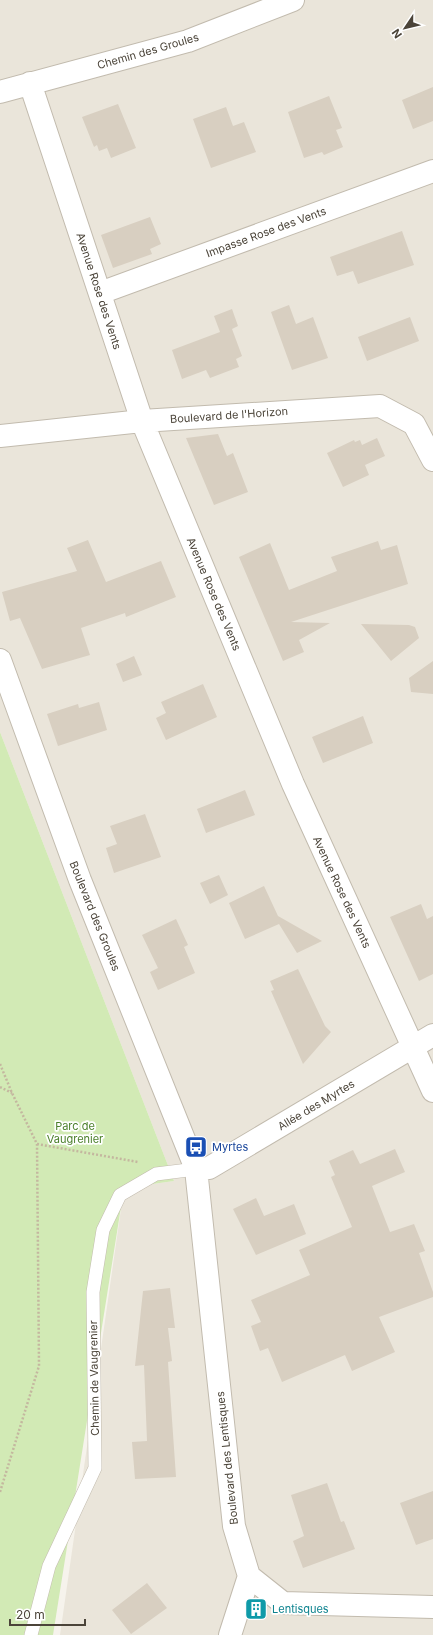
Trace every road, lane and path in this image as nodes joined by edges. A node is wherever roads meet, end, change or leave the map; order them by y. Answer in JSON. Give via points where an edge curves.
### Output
{"nodes":[{"id":1,"x":293,"y":0,"type":"edge"},
{"id":2,"x":30,"y":83,"type":"junction"},
{"id":3,"x":0,"y":92,"type":"edge"},
{"id":4,"x":433,"y":171,"type":"edge"},
{"id":5,"x":100,"y":293,"type":"junction"},
{"id":6,"x":142,"y":421,"type":"junction"},
{"id":7,"x":0,"y":436,"type":"edge"},
{"id":8,"x":433,"y":460,"type":"edge"},
{"id":9,"x":0,"y":660,"type":"edge"},
{"id":10,"x":433,"y":1035,"type":"edge"},
{"id":11,"x":412,"y":1047,"type":"junction"},
{"id":12,"x":0,"y":1064,"type":"edge"},
{"id":13,"x":0,"y":1087,"type":"edge"},
{"id":14,"x":433,"y":1090,"type":"edge"},
{"id":15,"x":12,"y":1093,"type":"junction"},
{"id":16,"x":37,"y":1144,"type":"junction"},
{"id":17,"x":196,"y":1169,"type":"junction"},
{"id":18,"x":160,"y":1172,"type":"junction"},
{"id":19,"x":0,"y":1492,"type":"edge"},
{"id":20,"x":249,"y":1576,"type":"junction"},
{"id":21,"x":433,"y":1607,"type":"edge"},
{"id":22,"x":31,"y":1635,"type":"edge"},
{"id":23,"x":230,"y":1635,"type":"edge"}],
"edges":[{"from":1,"to":2,"type":"street","name":"Chemin des Groules","via":[[188,41]]},
{"from":2,"to":3,"type":"street","name":"Chemin des Groules"},
{"from":2,"to":5,"type":"street","name":"Avenue Rose des Vents"},
{"from":4,"to":5,"type":"street","name":"Impasse Rose des Vents"},
{"from":5,"to":6,"type":"street","name":"Avenue Rose des Vents"},
{"from":6,"to":7,"type":"street","name":"Boulevard de l'Horizon"},
{"from":6,"to":8,"type":"street","name":"Boulevard de l'Horizon","via":[[380,406],[414,424]]},
{"from":6,"to":11,"type":"street","name":"Avenue Rose des Vents","via":[[293,784]]},
{"from":9,"to":17,"type":"street","name":"Boulevard des Groules","via":[[80,880]]},
{"from":10,"to":11,"type":"street","name":"Allée des Myrtes"},
{"from":11,"to":14,"type":"street","name":"Avenue Rose des Vents"},
{"from":11,"to":17,"type":"street","name":"Allée des Myrtes","via":[[209,1168]]},
{"from":12,"to":15,"type":"path"},
{"from":13,"to":15,"type":"path"},
{"from":15,"to":16,"type":"path"},
{"from":16,"to":18,"type":"path","via":[[155,1165]]},
{"from":16,"to":19,"type":"path","via":[[39,1366]]},
{"from":17,"to":18,"type":"lane","name":"Chemin de Vaugrenier"},
{"from":17,"to":20,"type":"street","name":"Boulevard des Lentisques","via":[[234,1526]]},
{"from":18,"to":22,"type":"lane","name":"Chemin de Vaugrenier","via":[[120,1194],[103,1230],[94,1292],[95,1468],[49,1566]]},
{"from":20,"to":21,"type":"street","via":[[283,1603]]},
{"from":20,"to":23,"type":"street"}]}
